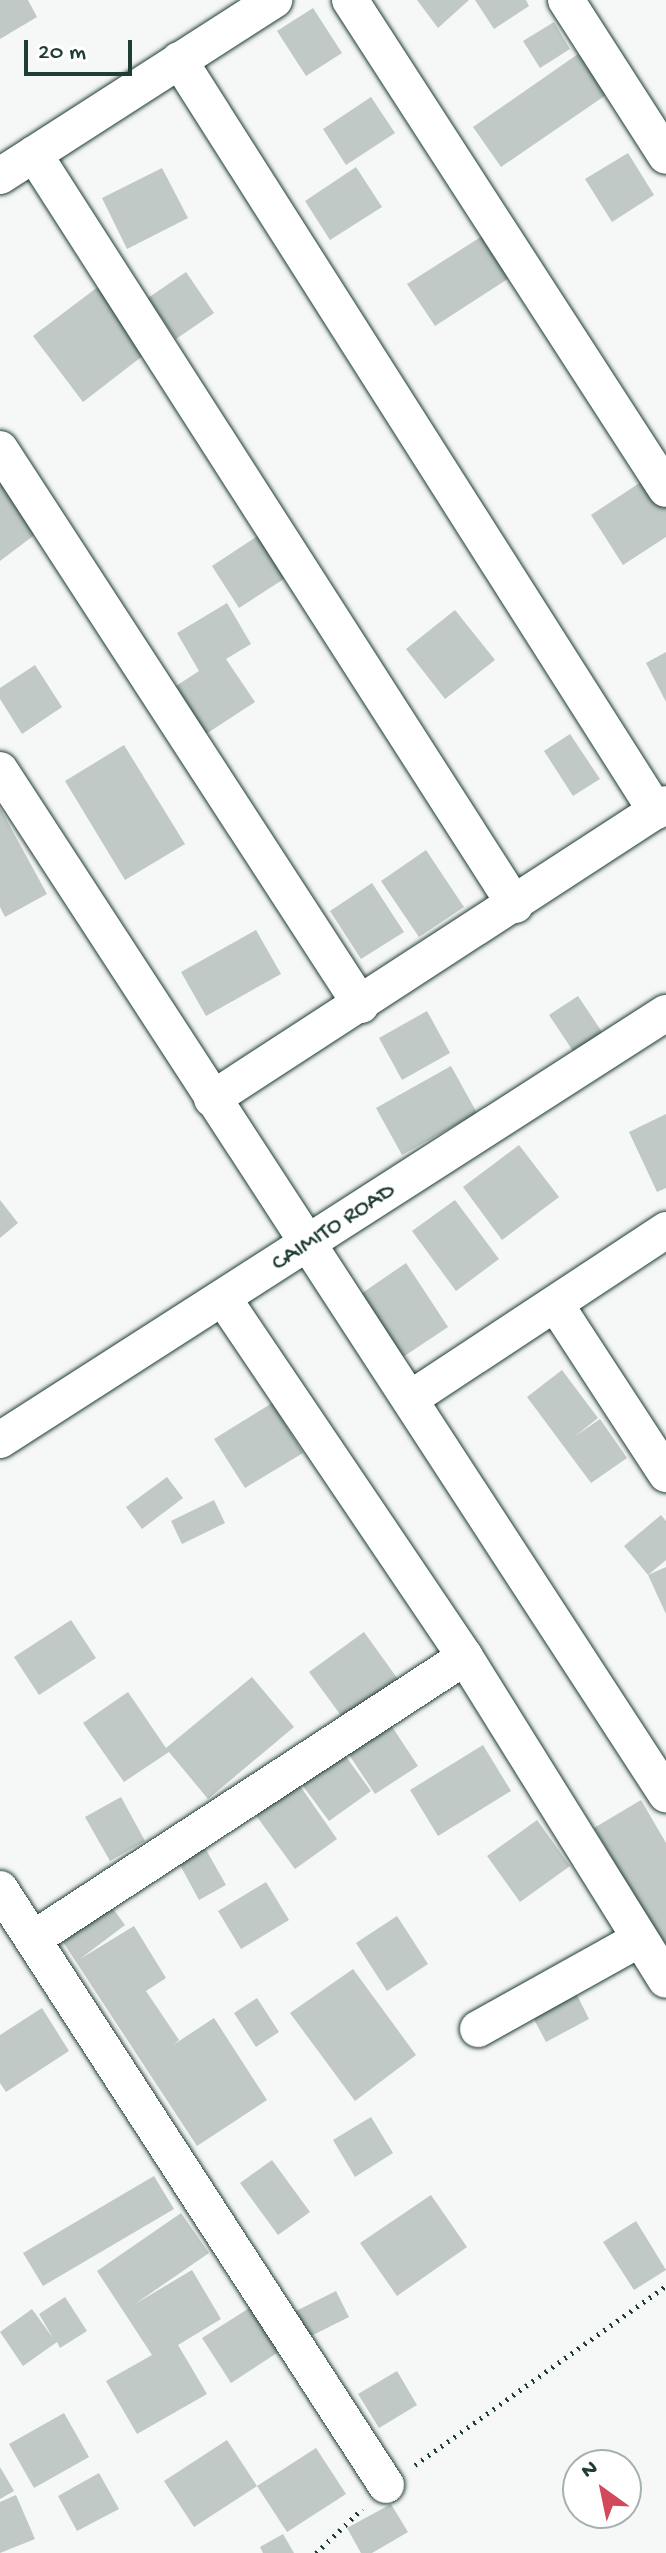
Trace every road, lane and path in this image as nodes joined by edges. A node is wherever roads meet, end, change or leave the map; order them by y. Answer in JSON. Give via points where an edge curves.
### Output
{"nodes":[{"id":1,"x":274,"y":0,"type":"edge"},
{"id":2,"x":350,"y":0,"type":"edge"},
{"id":3,"x":566,"y":0,"type":"edge"},
{"id":4,"x":179,"y":60,"type":"junction"},
{"id":5,"x":34,"y":154,"type":"junction"},
{"id":6,"x":666,"y":156,"type":"edge"},
{"id":7,"x":0,"y":176,"type":"edge"},
{"id":8,"x":0,"y":449,"type":"edge"},
{"id":9,"x":666,"y":489,"type":"edge"},
{"id":10,"x":0,"y":770,"type":"edge"},
{"id":11,"x":661,"y":807,"type":"edge"},
{"id":12,"x":515,"y":905,"type":"junction"},
{"id":13,"x":361,"y":1005,"type":"junction"},
{"id":14,"x":666,"y":1013,"type":"edge"},
{"id":15,"x":212,"y":1099,"type":"junction"},
{"id":16,"x":666,"y":1230,"type":"edge"},
{"id":17,"x":306,"y":1246,"type":"junction"},
{"id":18,"x":223,"y":1298,"type":"junction"},
{"id":19,"x":556,"y":1305,"type":"junction"},
{"id":20,"x":410,"y":1399,"type":"junction"},
{"id":21,"x":0,"y":1440,"type":"edge"},
{"id":22,"x":666,"y":1474,"type":"edge"},
{"id":23,"x":465,"y":1657,"type":"junction"},
{"id":24,"x":666,"y":1794,"type":"edge"},
{"id":25,"x":0,"y":1889,"type":"edge"},
{"id":26,"x":33,"y":1939,"type":"junction"},
{"id":27,"x":640,"y":1939,"type":"junction"},
{"id":28,"x":666,"y":1980,"type":"edge"},
{"id":29,"x":478,"y":2029,"type":"dead end"},
{"id":30,"x":666,"y":2286,"type":"edge"},
{"id":31,"x":386,"y":2485,"type":"junction"},
{"id":32,"x":316,"y":2553,"type":"edge"}],
"edges":[{"from":1,"to":4,"type":"street"},
{"from":2,"to":9,"type":"street"},
{"from":3,"to":6,"type":"street"},
{"from":4,"to":5,"type":"street"},
{"from":4,"to":11,"type":"street"},
{"from":5,"to":7,"type":"street"},
{"from":5,"to":12,"type":"street"},
{"from":8,"to":13,"type":"street"},
{"from":10,"to":15,"type":"street"},
{"from":11,"to":12,"type":"street"},
{"from":12,"to":13,"type":"street"},
{"from":13,"to":15,"type":"street"},
{"from":14,"to":17,"type":"street","name":"CAIMITO ROAD"},
{"from":15,"to":17,"type":"street"},
{"from":16,"to":19,"type":"street"},
{"from":17,"to":18,"type":"street","name":"CAIMITO ROAD"},
{"from":17,"to":20,"type":"street"},
{"from":18,"to":21,"type":"street","name":"CAIMITO ROAD"},
{"from":18,"to":23,"type":"street"},
{"from":19,"to":20,"type":"street"},
{"from":19,"to":22,"type":"street"},
{"from":20,"to":24,"type":"street"},
{"from":23,"to":26,"type":"street"},
{"from":23,"to":27,"type":"street"},
{"from":25,"to":26,"type":"street"},
{"from":26,"to":31,"type":"street"},
{"from":27,"to":28,"type":"street"},
{"from":27,"to":29,"type":"street"},
{"from":30,"to":31,"type":"path"},
{"from":31,"to":32,"type":"path"}]}
